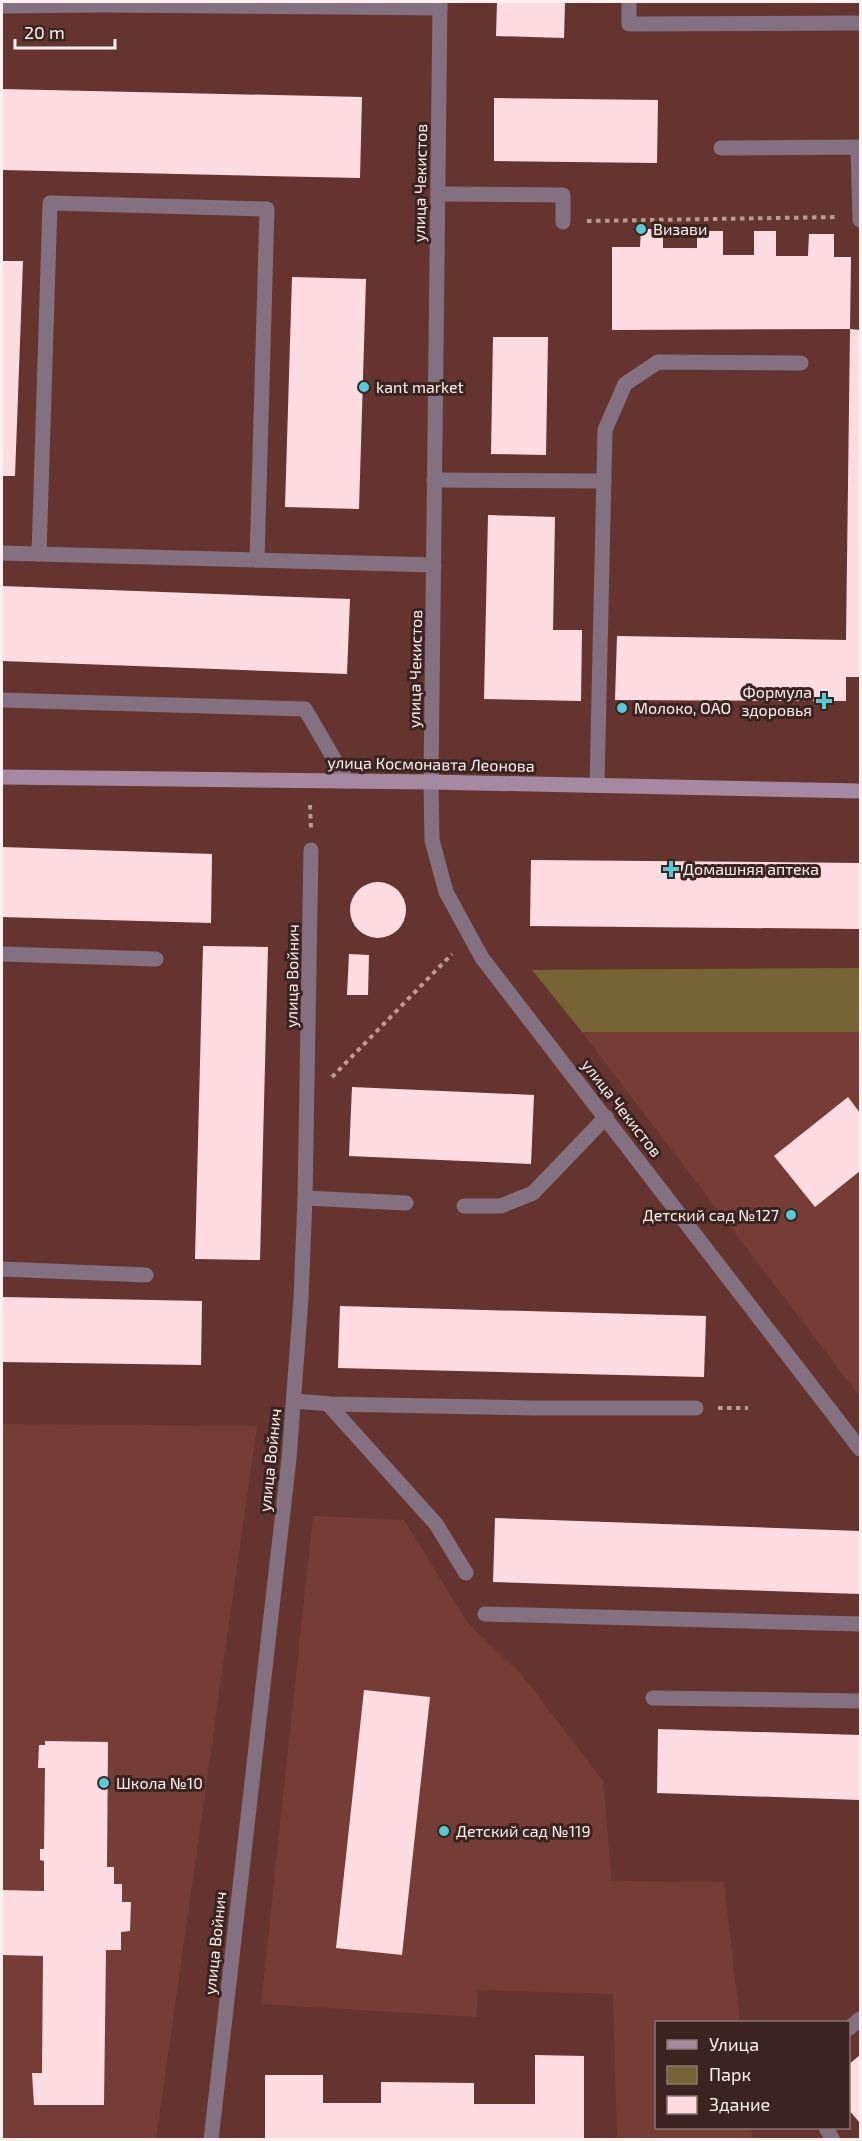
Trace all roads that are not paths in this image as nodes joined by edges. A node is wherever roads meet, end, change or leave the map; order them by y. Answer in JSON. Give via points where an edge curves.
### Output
{"nodes":[{"id":1,"x":629,"y":2,"type":"edge"},
{"id":2,"x":440,"y":5,"type":"edge"},
{"id":3,"x":2,"y":6,"type":"edge"},
{"id":4,"x":861,"y":23,"type":"edge"},
{"id":5,"x":721,"y":148,"type":"dead end"},
{"id":6,"x":438,"y":194,"type":"junction"},
{"id":7,"x":860,"y":219,"type":"edge"},
{"id":8,"x":563,"y":222,"type":"road end"},
{"id":9,"x":801,"y":363,"type":"dead end"},
{"id":10,"x":435,"y":480,"type":"junction"},
{"id":11,"x":604,"y":481,"type":"junction"},
{"id":12,"x":2,"y":553,"type":"edge"},
{"id":13,"x":39,"y":554,"type":"junction"},
{"id":14,"x":257,"y":560,"type":"junction"},
{"id":15,"x":434,"y":565,"type":"junction"},
{"id":16,"x":2,"y":700,"type":"edge"},
{"id":17,"x":2,"y":777,"type":"edge"},
{"id":18,"x":346,"y":781,"type":"junction"},
{"id":19,"x":431,"y":782,"type":"junction"},
{"id":20,"x":597,"y":785,"type":"junction"},
{"id":21,"x":861,"y":791,"type":"edge"},
{"id":22,"x":311,"y":850,"type":"road end"},
{"id":23,"x":2,"y":954,"type":"edge"},
{"id":24,"x":156,"y":959,"type":"dead end"},
{"id":25,"x":606,"y":1117,"type":"junction"},
{"id":26,"x":305,"y":1198,"type":"junction"},
{"id":27,"x":406,"y":1203,"type":"dead end"},
{"id":28,"x":464,"y":1206,"type":"dead end"},
{"id":29,"x":2,"y":1269,"type":"edge"},
{"id":30,"x":146,"y":1275,"type":"dead end"},
{"id":31,"x":294,"y":1401,"type":"junction"},
{"id":32,"x":328,"y":1404,"type":"junction"},
{"id":33,"x":696,"y":1408,"type":"dead end"},
{"id":34,"x":861,"y":1449,"type":"edge"},
{"id":35,"x":466,"y":1573,"type":"dead end"},
{"id":36,"x":485,"y":1614,"type":"dead end"},
{"id":37,"x":861,"y":1624,"type":"edge"},
{"id":38,"x":653,"y":1698,"type":"dead end"},
{"id":39,"x":861,"y":1701,"type":"edge"},
{"id":40,"x":211,"y":2139,"type":"edge"}],
"edges":[{"from":1,"to":4,"type":"street","via":[[629,24]]},
{"from":2,"to":3,"type":"street"},
{"from":2,"to":6,"type":"street","name":"улица Чекистов"},
{"from":5,"to":7,"type":"street","via":[[858,147]]},
{"from":6,"to":8,"type":"street","via":[[563,195]]},
{"from":6,"to":10,"type":"street","name":"улица Чекистов"},
{"from":9,"to":11,"type":"street","via":[[658,362],[625,384],[605,430]]},
{"from":10,"to":11,"type":"street"},
{"from":10,"to":15,"type":"street","name":"улица Чекистов"},
{"from":11,"to":20,"type":"street"},
{"from":12,"to":13,"type":"street"},
{"from":13,"to":14,"type":"street"},
{"from":13,"to":14,"type":"street","via":[[50,203],[62,203],[267,209]]},
{"from":14,"to":15,"type":"street"},
{"from":15,"to":19,"type":"street","name":"улица Чекистов"},
{"from":16,"to":18,"type":"street","via":[[305,708]]},
{"from":17,"to":18,"type":"main road","name":"улица Космонавта Леонова"},
{"from":18,"to":19,"type":"main road","name":"улица Космонавта Леонова"},
{"from":19,"to":20,"type":"main road","name":"улица Космонавта Леонова"},
{"from":19,"to":25,"type":"street","name":"улица Чекистов","via":[[432,840],[446,892],[482,958]]},
{"from":20,"to":21,"type":"main road","name":"улица Космонавта Леонова"},
{"from":22,"to":26,"type":"street","name":"улица Войнич"},
{"from":23,"to":24,"type":"street"},
{"from":25,"to":28,"type":"street","via":[[533,1193],[501,1206]]},
{"from":25,"to":34,"type":"street","name":"улица Чекистов"},
{"from":26,"to":27,"type":"street"},
{"from":26,"to":31,"type":"street","name":"улица Войнич"},
{"from":29,"to":30,"type":"street"},
{"from":31,"to":32,"type":"street"},
{"from":31,"to":40,"type":"street","name":"улица Войнич"},
{"from":32,"to":33,"type":"street"},
{"from":32,"to":35,"type":"street","via":[[436,1524]]},
{"from":36,"to":37,"type":"street"},
{"from":38,"to":39,"type":"street"}]}
